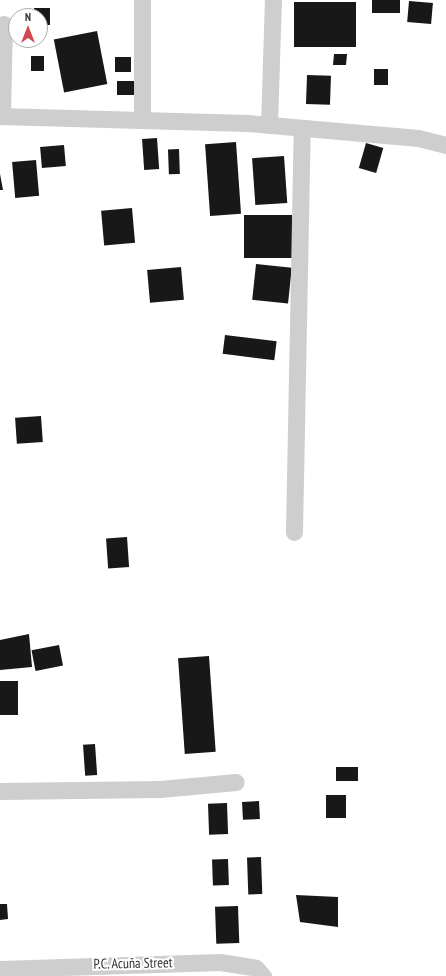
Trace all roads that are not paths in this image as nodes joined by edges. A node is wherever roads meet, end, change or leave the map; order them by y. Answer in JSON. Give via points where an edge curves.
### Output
{"nodes":[{"id":1,"x":142,"y":0,"type":"edge"},
{"id":2,"x":273,"y":0,"type":"edge"},
{"id":3,"x":4,"y":24,"type":"dead end"},
{"id":4,"x":1,"y":116,"type":"edge"},
{"id":5,"x":142,"y":120,"type":"junction"},
{"id":6,"x":269,"y":125,"type":"junction"},
{"id":7,"x":302,"y":128,"type":"junction"},
{"id":8,"x":446,"y":145,"type":"edge"},
{"id":9,"x":294,"y":532,"type":"dead end"},
{"id":10,"x":236,"y":782,"type":"dead end"},
{"id":11,"x":0,"y":792,"type":"edge"},
{"id":12,"x":0,"y":969,"type":"edge"},
{"id":13,"x":91,"y":970,"type":"edge"},
{"id":14,"x":262,"y":976,"type":"edge"}],
"edges":[{"from":1,"to":5,"type":"street"},
{"from":2,"to":6,"type":"street"},
{"from":3,"to":4,"type":"street"},
{"from":4,"to":5,"type":"street"},
{"from":5,"to":6,"type":"street"},
{"from":6,"to":7,"type":"street"},
{"from":7,"to":8,"type":"street","via":[[418,138]]},
{"from":7,"to":9,"type":"street"},
{"from":10,"to":11,"type":"street","via":[[160,789]]},
{"from":12,"to":13,"type":"street","name":"P.C. Acuña Street"},
{"from":13,"to":14,"type":"street","name":"P.C. Acuña Street","via":[[226,963],[256,968]]}]}
